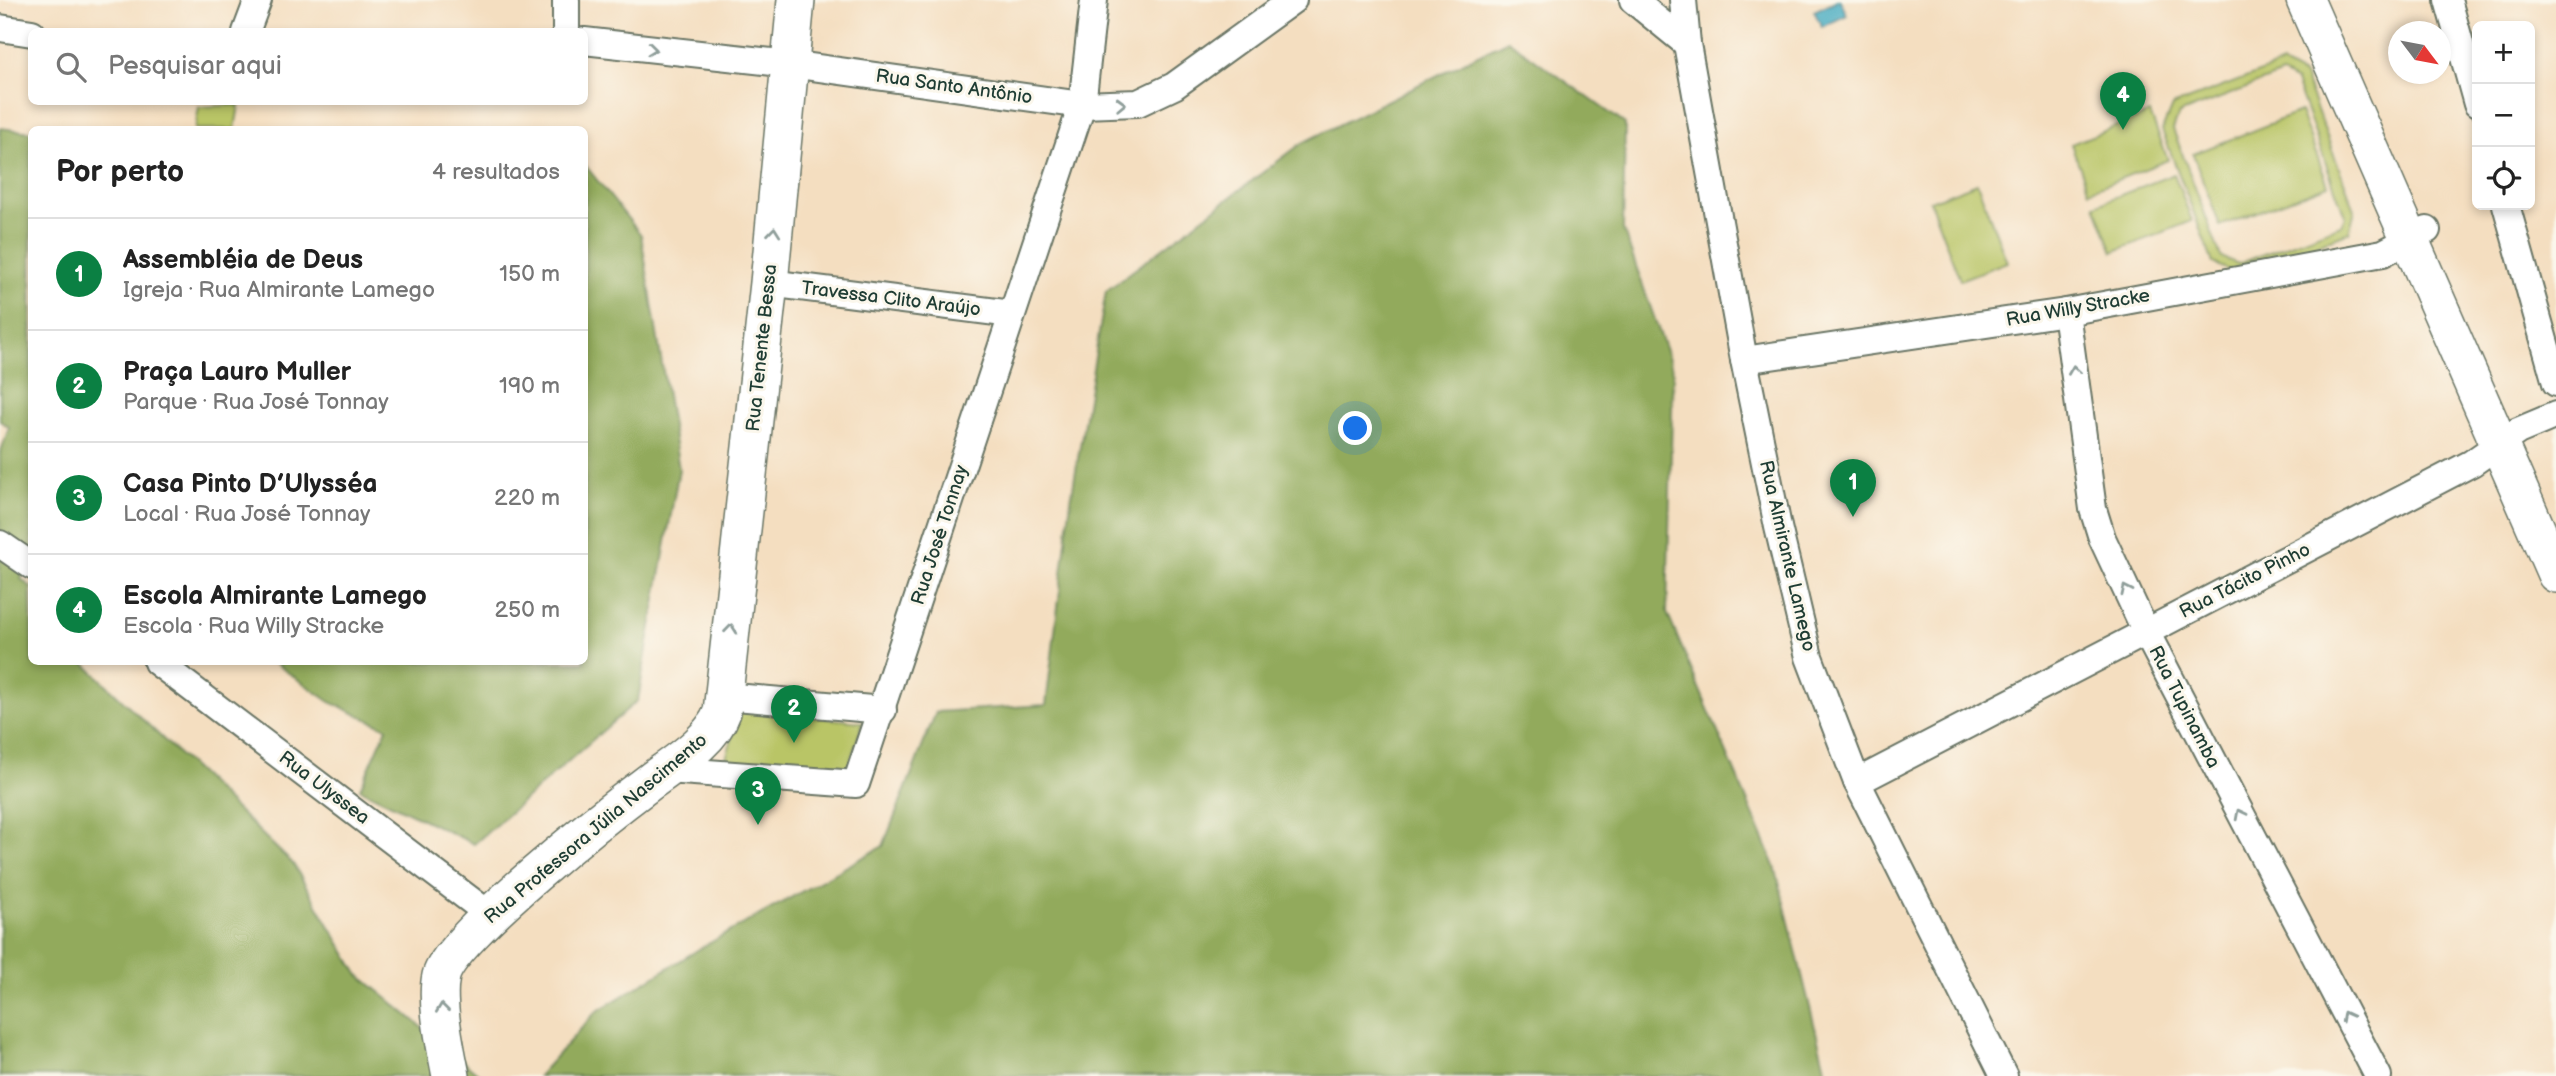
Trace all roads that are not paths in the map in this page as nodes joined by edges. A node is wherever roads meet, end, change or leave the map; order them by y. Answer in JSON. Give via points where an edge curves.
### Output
{"nodes":[{"id":1,"x":258,"y":0,"type":"edge"},
{"id":2,"x":796,"y":0,"type":"edge"},
{"id":3,"x":1094,"y":0,"type":"edge"},
{"id":4,"x":1293,"y":0,"type":"edge"},
{"id":5,"x":1633,"y":0,"type":"edge"},
{"id":6,"x":1683,"y":0,"type":"edge"},
{"id":7,"x":2305,"y":0,"type":"edge"},
{"id":8,"x":2326,"y":0,"type":"edge"},
{"id":9,"x":2448,"y":0,"type":"edge"},
{"id":10,"x":0,"y":28,"type":"edge"},
{"id":11,"x":248,"y":28,"type":"edge"},
{"id":12,"x":28,"y":32,"type":"edge"},
{"id":13,"x":588,"y":41,"type":"edge"},
{"id":14,"x":1687,"y":44,"type":"junction"},
{"id":15,"x":790,"y":64,"type":"junction"},
{"id":16,"x":2472,"y":86,"type":"edge"},
{"id":17,"x":1082,"y":105,"type":"junction"},
{"id":18,"x":2507,"y":210,"type":"edge"},
{"id":19,"x":2418,"y":235,"type":"junction"},
{"id":20,"x":769,"y":283,"type":"junction"},
{"id":21,"x":2066,"y":312,"type":"junction"},
{"id":22,"x":1012,"y":314,"type":"junction"},
{"id":23,"x":1744,"y":360,"type":"junction"},
{"id":24,"x":2556,"y":383,"type":"edge"},
{"id":25,"x":2556,"y":415,"type":"edge"},
{"id":26,"x":2508,"y":437,"type":"junction"},
{"id":27,"x":2556,"y":520,"type":"edge"},
{"id":28,"x":0,"y":544,"type":"edge"},
{"id":29,"x":28,"y":563,"type":"edge"},
{"id":30,"x":2556,"y":574,"type":"edge"},
{"id":31,"x":2146,"y":632,"type":"junction"},
{"id":32,"x":161,"y":665,"type":"edge"},
{"id":33,"x":724,"y":696,"type":"junction"},
{"id":34,"x":883,"y":709,"type":"junction"},
{"id":35,"x":667,"y":770,"type":"junction"},
{"id":36,"x":1857,"y":782,"type":"junction"},
{"id":37,"x":490,"y":915,"type":"junction"},
{"id":38,"x":451,"y":1076,"type":"edge"},
{"id":39,"x":2004,"y":1076,"type":"edge"},
{"id":40,"x":2378,"y":1076,"type":"edge"}],
"edges":[{"from":1,"to":11,"type":"street"},
{"from":2,"to":15,"type":"street","name":"Rua Tenente Bessa"},
{"from":3,"to":17,"type":"street","name":"Rua José Tonnay"},
{"from":17,"to":4,"type":"street","name":"Rua Santo Antônio","one_way":true,"via":[[1138,103],[1174,86]]},
{"from":5,"to":14,"type":"street"},
{"from":6,"to":14,"type":"street","name":"Rua Almirante Lamego"},
{"from":7,"to":19,"type":"street"},
{"from":8,"to":19,"type":"street"},
{"from":9,"to":16,"type":"street"},
{"from":10,"to":12,"type":"street"},
{"from":13,"to":15,"type":"street","name":"Rua Santo Antônio","one_way":true},
{"from":14,"to":23,"type":"street","name":"Rua Almirante Lamego"},
{"from":15,"to":17,"type":"street","name":"Rua Santo Antônio"},
{"from":20,"to":15,"type":"street","name":"Rua Tenente Bessa","one_way":true},
{"from":17,"to":22,"type":"street","name":"Rua José Tonnay"},
{"from":18,"to":24,"type":"street"},
{"from":19,"to":21,"type":"street","name":"Rua Willy Stracke","via":[[2383,253]]},
{"from":19,"to":26,"type":"street"},
{"from":20,"to":22,"type":"street","name":"Travessa Clito Araújo"},
{"from":33,"to":20,"type":"street","name":"Rua Tenente Bessa","one_way":true},
{"from":21,"to":23,"type":"street","name":"Rua Willy Stracke"},
{"from":31,"to":21,"type":"street","name":"Rua Tupinamba","one_way":true,"via":[[2093,509]]},
{"from":22,"to":34,"type":"street","name":"Rua José Tonnay"},
{"from":23,"to":36,"type":"street","name":"Rua Almirante Lamego","via":[[1809,657]]},
{"from":25,"to":26,"type":"street","name":"Rua Tácito Pinho"},
{"from":26,"to":27,"type":"street"},
{"from":26,"to":30,"type":"street"},
{"from":26,"to":31,"type":"street","name":"Rua Tácito Pinho","via":[[2472,463]]},
{"from":28,"to":29,"type":"street"},
{"from":31,"to":36,"type":"street","name":"Rua Tácito Pinho"},
{"from":40,"to":31,"type":"street","name":"Rua Tupinamba","one_way":true},
{"from":32,"to":37,"type":"street","name":"Rua Ulyssea"},
{"from":33,"to":34,"type":"street"},
{"from":33,"to":35,"type":"street","name":"Rua Professora Júlia Nascimento","via":[[718,723]]},
{"from":34,"to":35,"type":"street","name":"Rua José Tonnay","via":[[856,784]]},
{"from":35,"to":37,"type":"street","name":"Rua Professora Júlia Nascimento","via":[[615,808]]},
{"from":36,"to":39,"type":"street","name":"Rua Almirante Lamego"},
{"from":38,"to":37,"type":"street","name":"Rua Professora Júlia Nascimento","one_way":true,"via":[[439,992],[442,974],[452,956]]}]}
